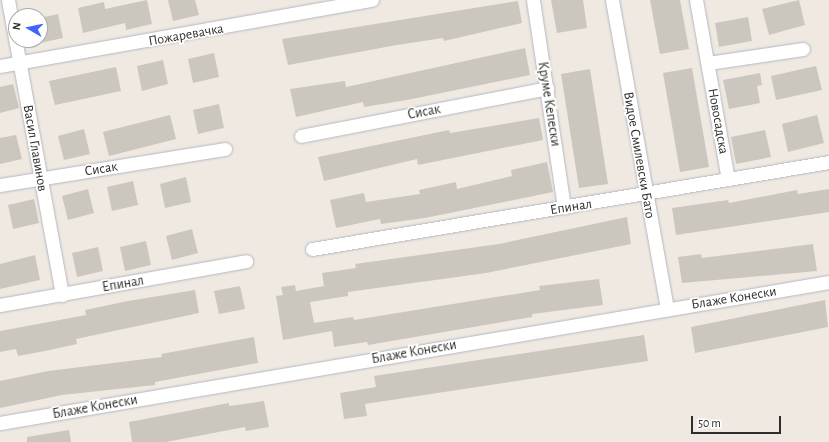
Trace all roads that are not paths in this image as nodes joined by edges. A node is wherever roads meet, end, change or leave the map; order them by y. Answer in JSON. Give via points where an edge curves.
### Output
{"nodes":[{"id":1,"x":8,"y":0,"type":"edge"},
{"id":2,"x":372,"y":0,"type":"edge"},
{"id":3,"x":533,"y":0,"type":"edge"},
{"id":4,"x":612,"y":0,"type":"edge"},
{"id":5,"x":696,"y":0,"type":"edge"},
{"id":6,"x":803,"y":49,"type":"dead end"},
{"id":7,"x":19,"y":63,"type":"junction"},
{"id":8,"x":708,"y":63,"type":"junction"},
{"id":9,"x":0,"y":66,"type":"edge"},
{"id":10,"x":547,"y":88,"type":"junction"},
{"id":11,"x":301,"y":136,"type":"dead end"},
{"id":12,"x":225,"y":149,"type":"dead end"},
{"id":13,"x":829,"y":162,"type":"edge"},
{"id":14,"x":40,"y":179,"type":"junction"},
{"id":15,"x":728,"y":179,"type":"junction"},
{"id":16,"x":0,"y":185,"type":"edge"},
{"id":17,"x":646,"y":195,"type":"junction"},
{"id":18,"x":564,"y":208,"type":"junction"},
{"id":19,"x":312,"y":249,"type":"dead end"},
{"id":20,"x":246,"y":261,"type":"dead end"},
{"id":21,"x":829,"y":282,"type":"edge"},
{"id":22,"x":62,"y":295,"type":"junction"},
{"id":23,"x":0,"y":305,"type":"edge"},
{"id":24,"x":667,"y":309,"type":"junction"},
{"id":25,"x":0,"y":423,"type":"edge"}],
"edges":[{"from":1,"to":7,"type":"street","name":"Васил Главинов"},
{"from":2,"to":7,"type":"street","name":"Пожаревачка"},
{"from":3,"to":10,"type":"street","name":"Круме Кепески"},
{"from":4,"to":17,"type":"street","name":"Видое Смилевски Бато"},
{"from":5,"to":8,"type":"street","name":"Новосадска"},
{"from":6,"to":8,"type":"street"},
{"from":7,"to":9,"type":"street","name":"Пожаревачка"},
{"from":7,"to":14,"type":"street","name":"Васил Главинов"},
{"from":8,"to":15,"type":"street","name":"Новосадска"},
{"from":10,"to":11,"type":"street","name":"Сисак"},
{"from":10,"to":18,"type":"street","name":"Круме Кепески"},
{"from":12,"to":14,"type":"street","name":"Сисак"},
{"from":13,"to":15,"type":"street","name":"Епинал"},
{"from":14,"to":16,"type":"street","name":"Сисак"},
{"from":14,"to":22,"type":"street","name":"Васил Главинов"},
{"from":15,"to":17,"type":"street","name":"Епинал"},
{"from":17,"to":18,"type":"street","name":"Епинал"},
{"from":17,"to":24,"type":"street","name":"Видое Смилевски Бато"},
{"from":18,"to":19,"type":"street","name":"Епинал"},
{"from":20,"to":22,"type":"street","name":"Епинал"},
{"from":21,"to":24,"type":"street","name":"Блаже Конески"},
{"from":22,"to":23,"type":"street","name":"Епинал"},
{"from":24,"to":25,"type":"street","name":"Блаже Конески"}]}
